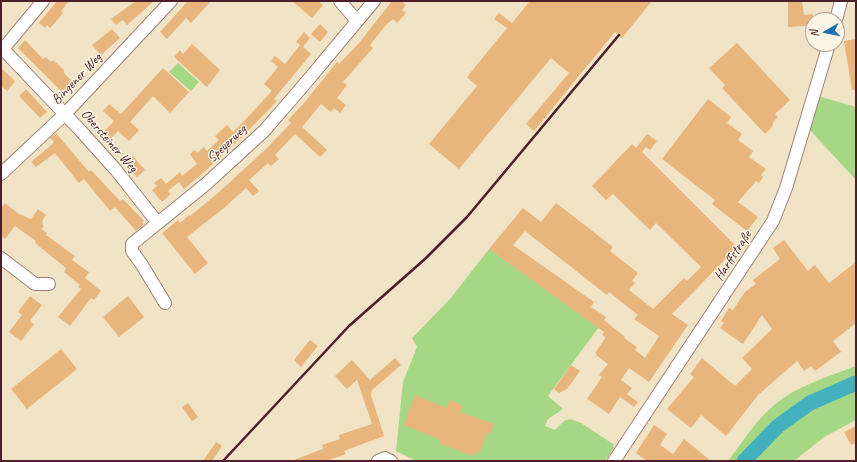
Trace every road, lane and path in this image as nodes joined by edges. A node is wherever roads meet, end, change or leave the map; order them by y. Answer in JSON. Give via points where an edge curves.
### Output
{"nodes":[{"id":1,"x":43,"y":1,"type":"edge"},
{"id":2,"x":171,"y":1,"type":"edge"},
{"id":3,"x":340,"y":1,"type":"edge"},
{"id":4,"x":374,"y":1,"type":"edge"},
{"id":5,"x":841,"y":1,"type":"edge"},
{"id":6,"x":838,"y":12,"type":"edge"},
{"id":7,"x":357,"y":21,"type":"junction"},
{"id":8,"x":2,"y":48,"type":"edge"},
{"id":9,"x":827,"y":52,"type":"edge"},
{"id":10,"x":65,"y":114,"type":"junction"},
{"id":11,"x":1,"y":174,"type":"edge"},
{"id":12,"x":157,"y":222,"type":"junction"},
{"id":13,"x":1,"y":258,"type":"edge"},
{"id":14,"x":49,"y":284,"type":"dead end"},
{"id":15,"x":165,"y":303,"type":"dead end"},
{"id":16,"x":378,"y":461,"type":"edge"},
{"id":17,"x":392,"y":461,"type":"edge"},
{"id":18,"x":614,"y":461,"type":"edge"}],
"edges":[{"from":1,"to":8,"type":"street"},
{"from":2,"to":10,"type":"street","name":"Bingener Weg"},
{"from":3,"to":7,"type":"street"},
{"from":4,"to":7,"type":"street","name":"Speyerweg"},
{"from":5,"to":6,"type":"street"},
{"from":7,"to":12,"type":"street","name":"Speyerweg","via":[[264,131],[206,184]]},
{"from":8,"to":10,"type":"street","name":"Obersteiner Weg"},
{"from":9,"to":18,"type":"street","name":"Harffstraße","via":[[786,188],[773,221]]},
{"from":10,"to":11,"type":"street","name":"Bingener Weg"},
{"from":10,"to":12,"type":"street","name":"Obersteiner Weg","via":[[116,170]]},
{"from":12,"to":15,"type":"street","name":"Speyerweg","via":[[134,241],[131,249]]},
{"from":13,"to":14,"type":"street","via":[[35,284]]},
{"from":16,"to":17,"type":"street","via":[[385,458]]}]}
